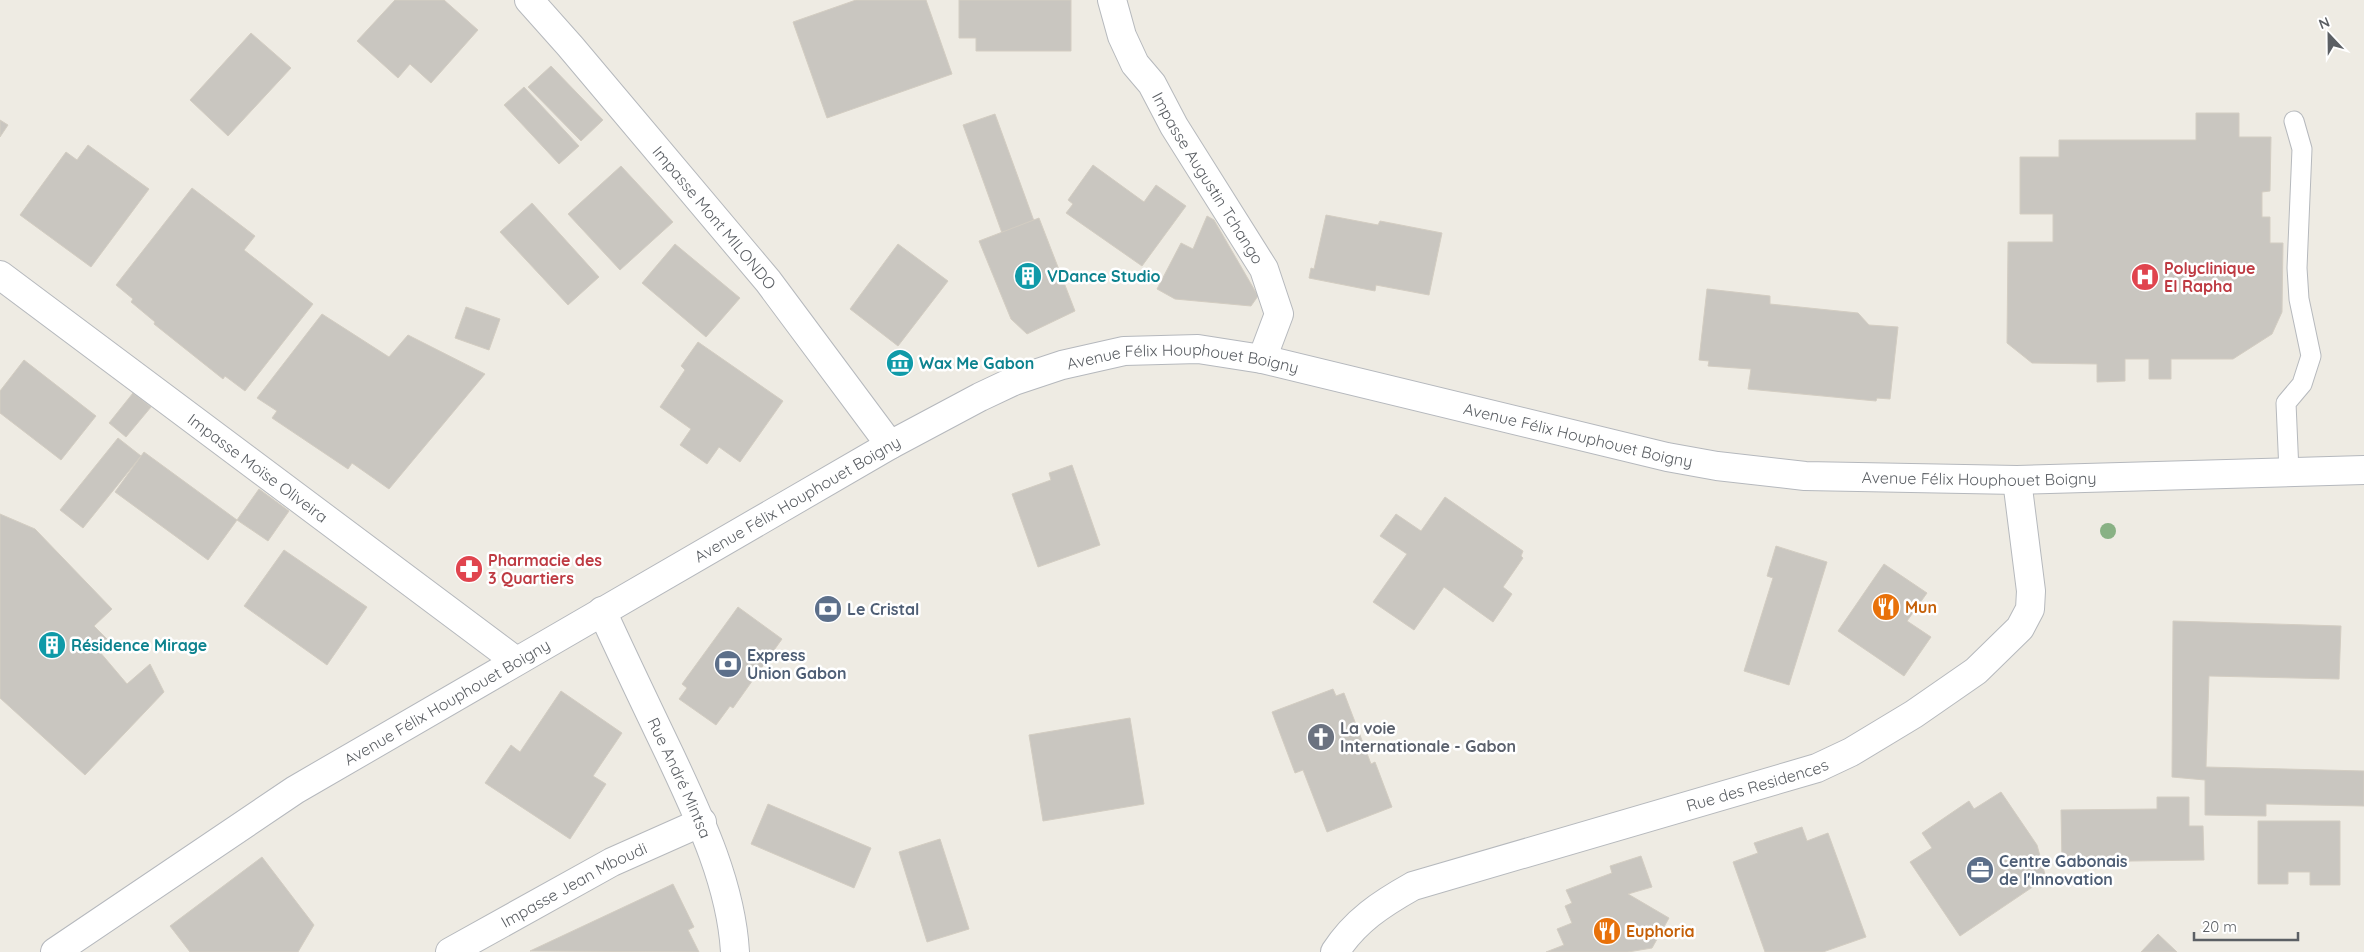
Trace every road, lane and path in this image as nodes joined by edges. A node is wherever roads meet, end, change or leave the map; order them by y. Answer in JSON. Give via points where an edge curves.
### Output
{"nodes":[{"id":1,"x":529,"y":0,"type":"edge"},
{"id":2,"x":1112,"y":0,"type":"edge"},
{"id":3,"x":2294,"y":121,"type":"dead end"},
{"id":4,"x":0,"y":275,"type":"edge"},
{"id":5,"x":1262,"y":359,"type":"junction"},
{"id":6,"x":890,"y":445,"type":"junction"},
{"id":7,"x":2364,"y":470,"type":"edge"},
{"id":8,"x":2289,"y":472,"type":"junction"},
{"id":9,"x":2017,"y":480,"type":"junction"},
{"id":10,"x":602,"y":611,"type":"junction"},
{"id":11,"x":516,"y":661,"type":"junction"},
{"id":12,"x":702,"y":822,"type":"junction"},
{"id":13,"x":134,"y":899,"type":"junction"},
{"id":14,"x":55,"y":952,"type":"edge"},
{"id":15,"x":86,"y":952,"type":"edge"},
{"id":16,"x":450,"y":952,"type":"edge"},
{"id":17,"x":735,"y":952,"type":"edge"},
{"id":18,"x":1335,"y":952,"type":"edge"}],
"edges":[{"from":1,"to":6,"type":"street","name":"Impasse Mont MILONDO","via":[[768,281]]},
{"from":2,"to":5,"type":"street","name":"Impasse Augustin Tchango","via":[[1122,36],[1135,64],[1152,84],[1174,126],[1264,269],[1278,314]]},
{"from":3,"to":8,"type":"lane","via":[[2302,149],[2297,268],[2299,299],[2311,356],[2302,384],[2286,403]]},
{"from":4,"to":11,"type":"street","name":"Impasse Moïse Oliveira"},
{"from":5,"to":6,"type":"street","name":"Avenue Félix Houphouet Boigny","via":[[1198,349],[1124,351],[1084,358],[980,397]]},
{"from":5,"to":9,"type":"street","name":"Avenue Félix Houphouet Boigny","via":[[1667,458],[1805,476]]},
{"from":6,"to":10,"type":"street","name":"Avenue Félix Houphouet Boigny"},
{"from":7,"to":8,"type":"street","name":"Avenue Félix Houphouet Boigny"},
{"from":8,"to":9,"type":"street","name":"Avenue Félix Houphouet Boigny"},
{"from":9,"to":18,"type":"street","name":"Rue des Residences","via":[[2031,591],[2030,609],[2020,628],[1976,671],[1936,700],[1882,735],[1817,768],[1413,886],[1367,915]]},
{"from":10,"to":11,"type":"street","name":"Avenue Félix Houphouet Boigny"},
{"from":10,"to":12,"type":"street","name":"Rue André Mintsa"},
{"from":11,"to":13,"type":"street","name":"Avenue Félix Houphouet Boigny","via":[[295,790]]},
{"from":12,"to":16,"type":"street","name":"Impasse Jean Mboudi","via":[[612,862]]},
{"from":12,"to":17,"type":"street","name":"Rue André Mintsa","via":[[725,892]]},
{"from":13,"to":14,"type":"street"},
{"from":13,"to":15,"type":"street"}]}
